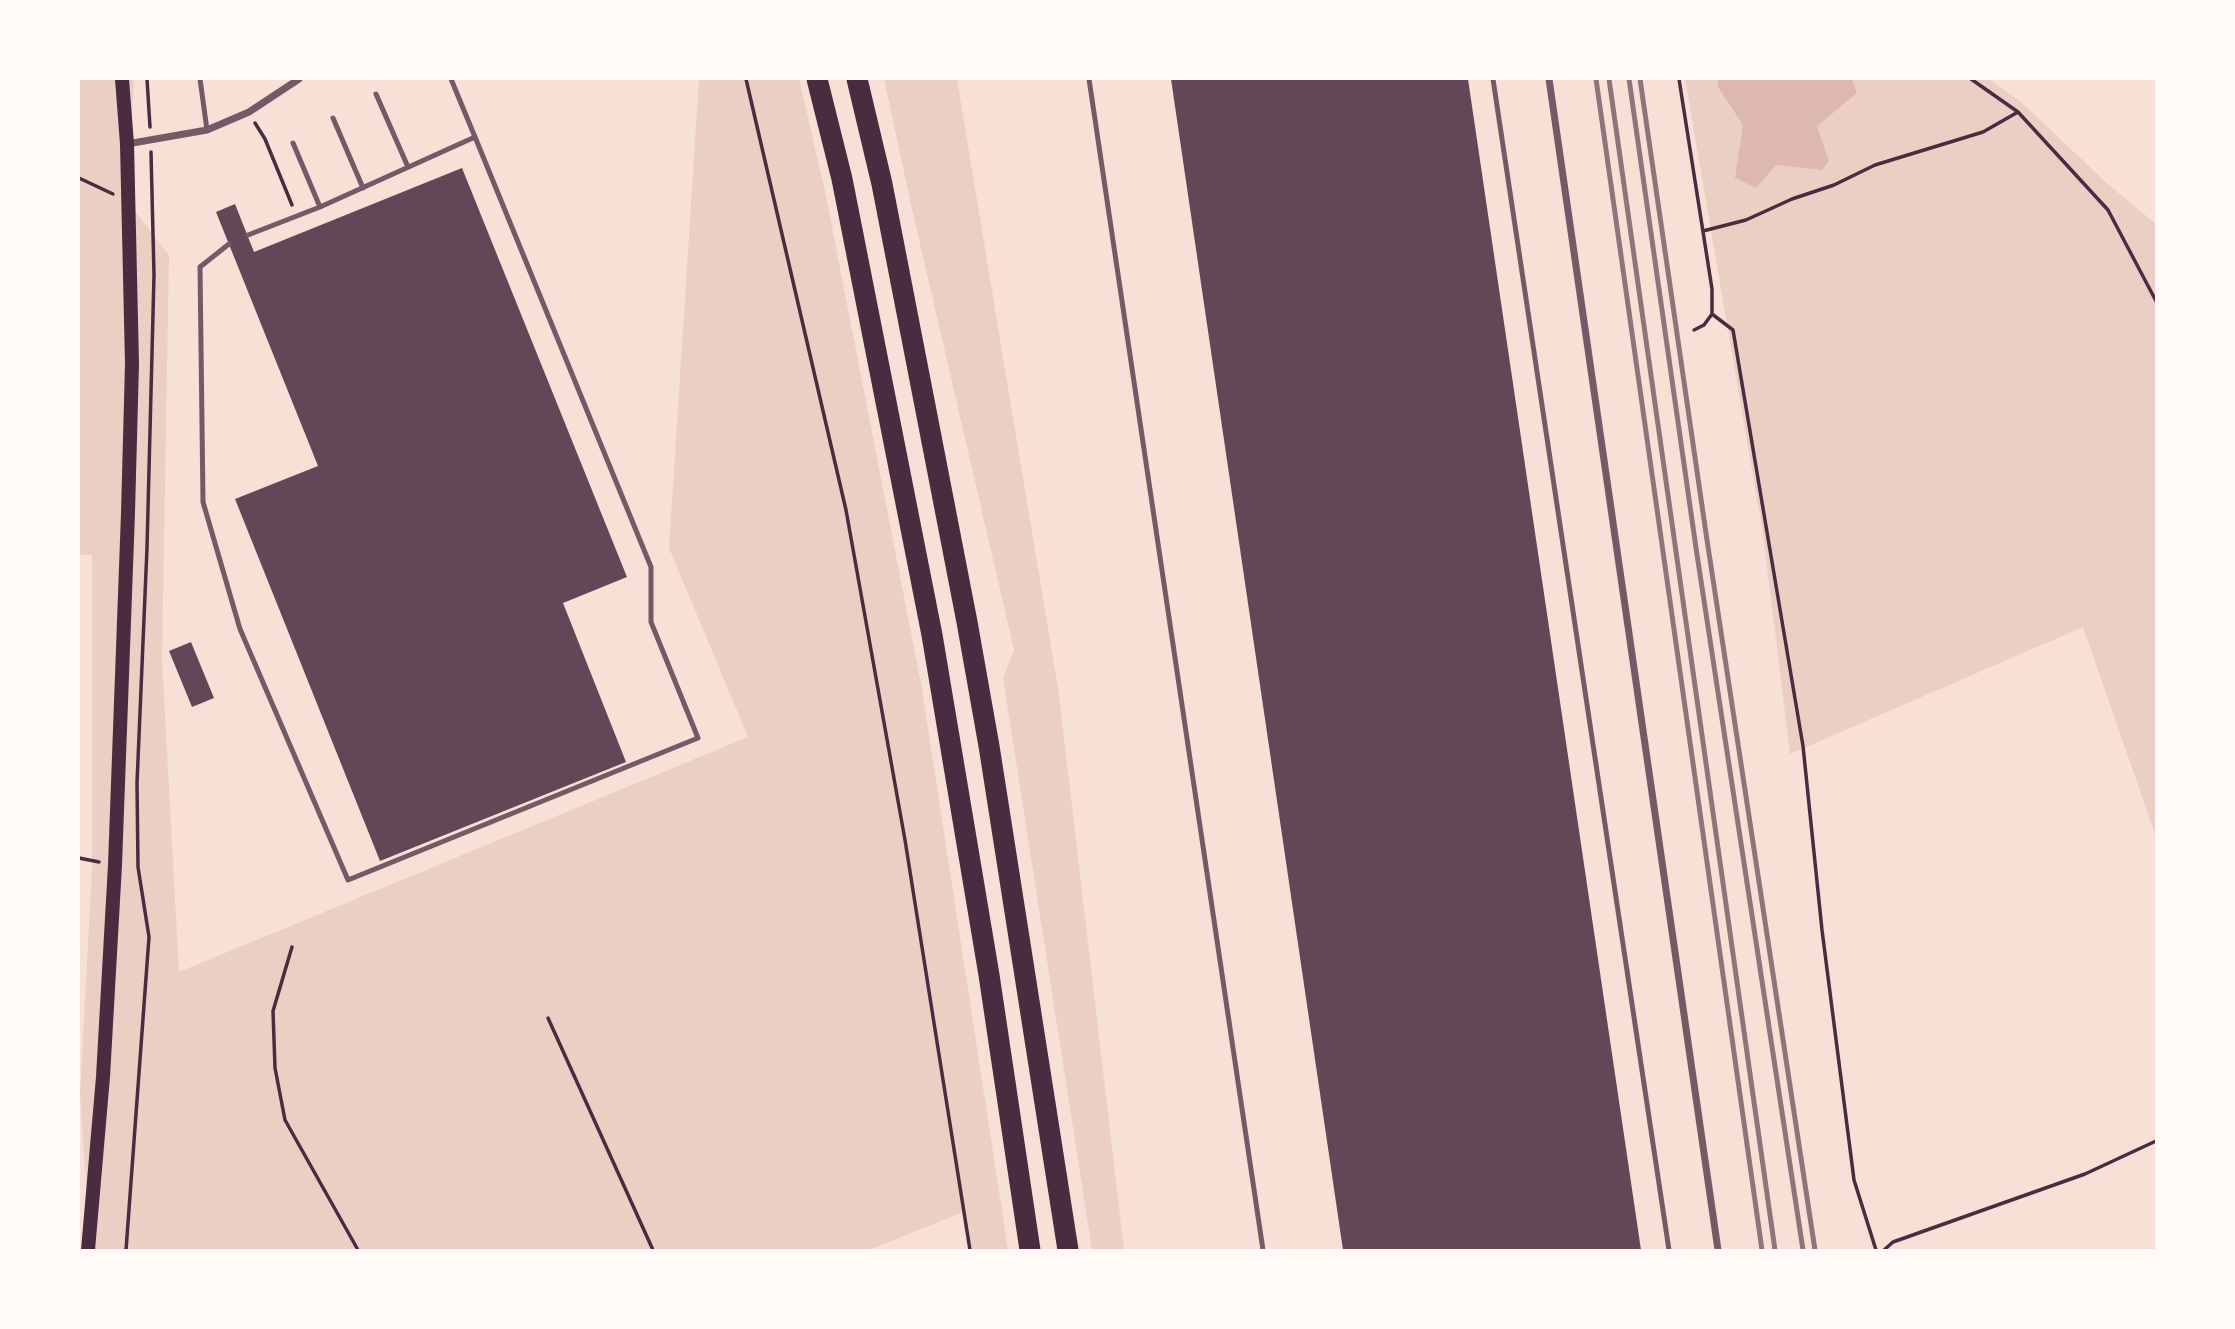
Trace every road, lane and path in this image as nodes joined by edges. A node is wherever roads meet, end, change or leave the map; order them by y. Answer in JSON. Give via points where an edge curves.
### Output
{"nodes":[{"id":1,"x":121,"y":79,"type":"edge"},
{"id":2,"x":147,"y":79,"type":"edge"},
{"id":3,"x":200,"y":79,"type":"edge"},
{"id":4,"x":299,"y":79,"type":"edge"},
{"id":5,"x":451,"y":79,"type":"edge"},
{"id":6,"x":746,"y":79,"type":"edge"},
{"id":7,"x":817,"y":79,"type":"edge"},
{"id":8,"x":857,"y":79,"type":"edge"},
{"id":9,"x":1088,"y":79,"type":"edge"},
{"id":10,"x":1493,"y":79,"type":"edge"},
{"id":11,"x":1549,"y":79,"type":"edge"},
{"id":12,"x":1679,"y":79,"type":"edge"},
{"id":13,"x":1971,"y":79,"type":"edge"},
{"id":14,"x":376,"y":94,"type":"dead end"},
{"id":15,"x":249,"y":112,"type":"junction"},
{"id":16,"x":2018,"y":112,"type":"junction"},
{"id":17,"x":333,"y":118,"type":"dead end"},
{"id":18,"x":207,"y":130,"type":"junction"},
{"id":19,"x":475,"y":137,"type":"junction"},
{"id":20,"x":151,"y":140,"type":"junction"},
{"id":21,"x":293,"y":143,"type":"dead end"},
{"id":22,"x":127,"y":144,"type":"junction"},
{"id":23,"x":408,"y":167,"type":"junction"},
{"id":24,"x":80,"y":180,"type":"edge"},
{"id":25,"x":363,"y":188,"type":"junction"},
{"id":26,"x":127,"y":200,"type":"junction"},
{"id":27,"x":320,"y":207,"type":"junction"},
{"id":28,"x":296,"y":216,"type":"junction"},
{"id":29,"x":1703,"y":231,"type":"junction"},
{"id":30,"x":248,"y":235,"type":"dead end"},
{"id":31,"x":229,"y":244,"type":"dead end"},
{"id":32,"x":2156,"y":301,"type":"edge"},
{"id":33,"x":1712,"y":314,"type":"junction"},
{"id":34,"x":1694,"y":330,"type":"dead end"},
{"id":35,"x":292,"y":947,"type":"dead end"},
{"id":36,"x":548,"y":1018,"type":"dead end"},
{"id":37,"x":2156,"y":1141,"type":"edge"},
{"id":38,"x":88,"y":1250,"type":"edge"},
{"id":39,"x":125,"y":1250,"type":"edge"},
{"id":40,"x":358,"y":1250,"type":"edge"},
{"id":41,"x":653,"y":1250,"type":"edge"},
{"id":42,"x":970,"y":1250,"type":"edge"},
{"id":43,"x":1030,"y":1250,"type":"edge"},
{"id":44,"x":1068,"y":1250,"type":"edge"},
{"id":45,"x":1263,"y":1250,"type":"edge"},
{"id":46,"x":1669,"y":1250,"type":"edge"},
{"id":47,"x":1718,"y":1250,"type":"edge"},
{"id":48,"x":1876,"y":1250,"type":"edge"},
{"id":49,"x":1884,"y":1250,"type":"edge"}],
"edges":[{"from":1,"to":22,"type":"main road"},
{"from":2,"to":20,"type":"path"},
{"from":3,"to":18,"type":"lane"},
{"from":4,"to":15,"type":"street"},
{"from":5,"to":19,"type":"lane"},
{"from":6,"to":42,"type":"path","via":[[846,510],[905,840]]},
{"from":7,"to":43,"type":"highway","via":[[842,179],[934,649]]},
{"from":8,"to":44,"type":"highway","via":[[968,622]]},
{"from":9,"to":45,"type":"lane"},
{"from":10,"to":46,"type":"lane"},
{"from":11,"to":47,"type":"street"},
{"from":12,"to":29,"type":"path"},
{"from":13,"to":16,"type":"path"},
{"from":14,"to":23,"type":"lane"},
{"from":15,"to":18,"type":"street"},
{"from":15,"to":28,"type":"path"},
{"from":16,"to":29,"type":"path","via":[[1983,132],[1875,165],[1746,220]]},
{"from":16,"to":32,"type":"path","via":[[2108,210]]},
{"from":17,"to":25,"type":"lane"},
{"from":18,"to":20,"type":"street"},
{"from":19,"to":23,"type":"lane"},
{"from":19,"to":31,"type":"lane","via":[[652,567],[651,622],[698,738],[348,880],[240,629],[203,502],[200,267]]},
{"from":20,"to":22,"type":"street"},
{"from":20,"to":39,"type":"path","via":[[154,275],[137,783],[138,867],[149,937]]},
{"from":21,"to":27,"type":"lane"},
{"from":22,"to":26,"type":"main road"},
{"from":23,"to":25,"type":"lane"},
{"from":24,"to":26,"type":"path"},
{"from":25,"to":27,"type":"lane"},
{"from":26,"to":38,"type":"main road","via":[[132,364],[122,697],[104,1064]]},
{"from":27,"to":28,"type":"lane"},
{"from":28,"to":30,"type":"lane"},
{"from":29,"to":33,"type":"path"},
{"from":33,"to":34,"type":"path"},
{"from":33,"to":48,"type":"path","via":[[1733,330],[1803,746],[1854,1180]]},
{"from":35,"to":40,"type":"path","via":[[273,1011],[275,1068],[285,1120]]},
{"from":36,"to":41,"type":"path"},
{"from":37,"to":49,"type":"path","via":[[2085,1174],[1893,1242]]}]}
